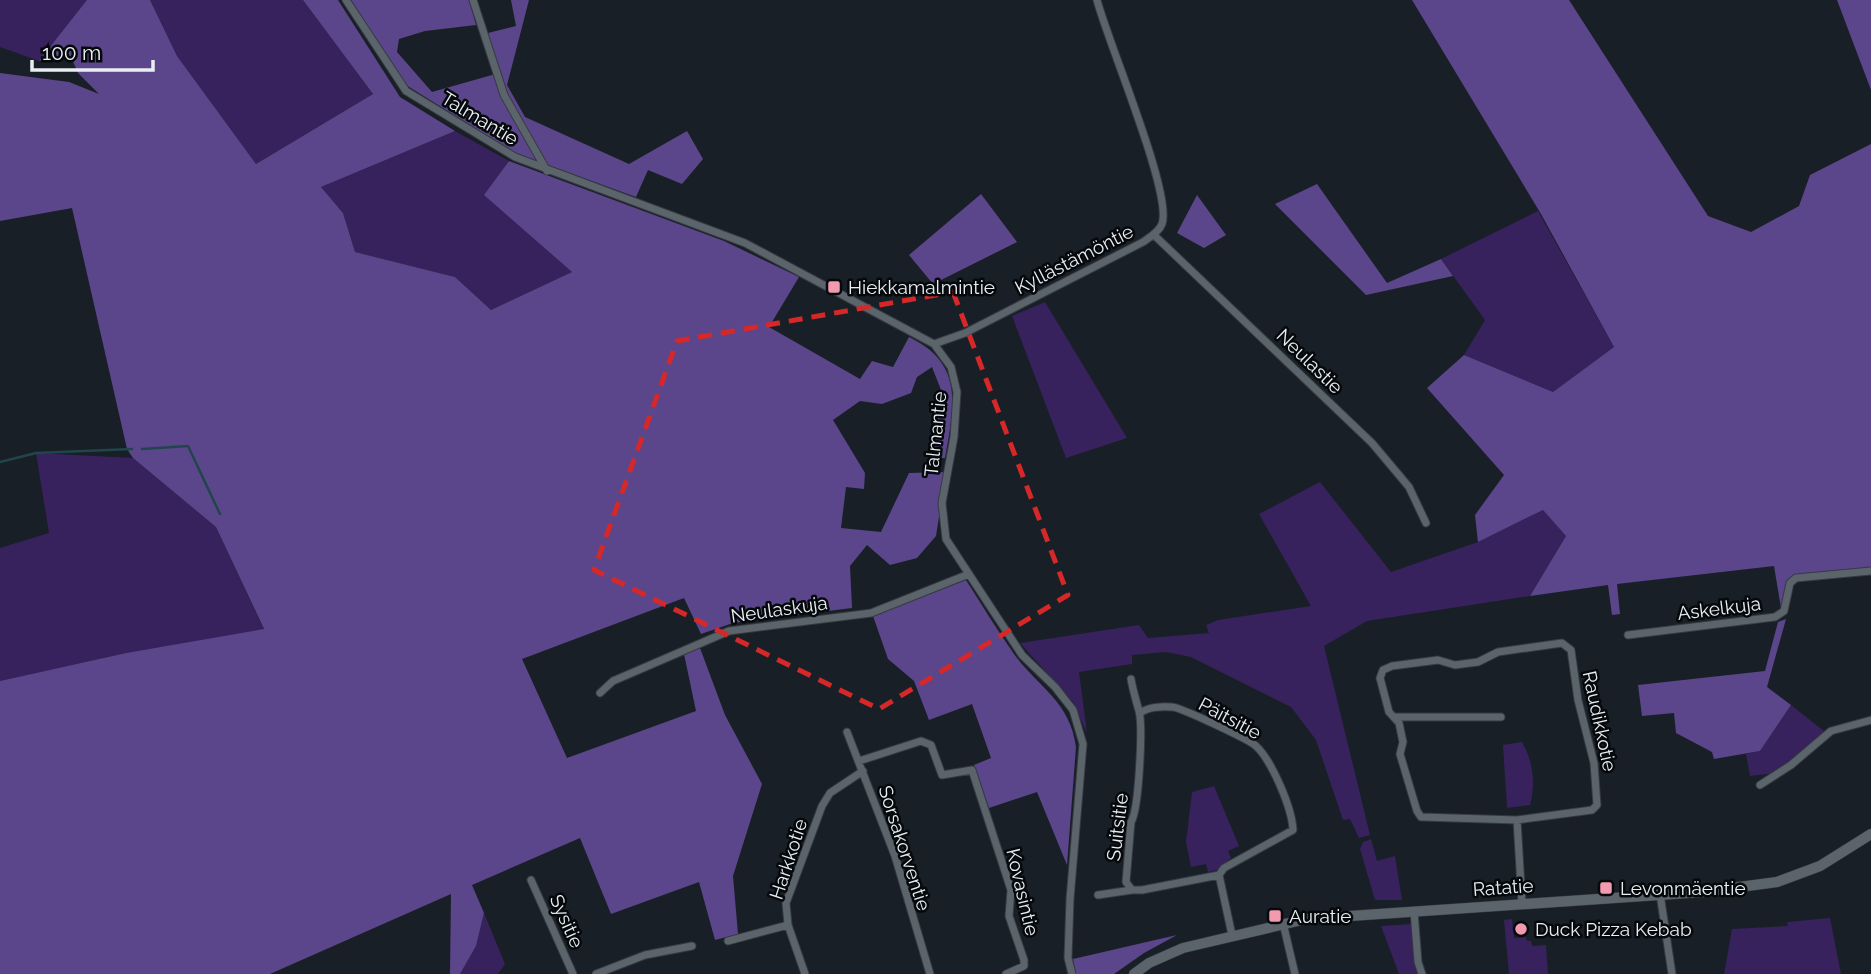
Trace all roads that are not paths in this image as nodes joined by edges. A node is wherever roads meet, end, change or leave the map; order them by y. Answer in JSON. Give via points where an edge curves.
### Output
{"nodes":[{"id":1,"x":346,"y":0,"type":"edge"},
{"id":2,"x":473,"y":0,"type":"edge"},
{"id":3,"x":1097,"y":0,"type":"edge"},
{"id":4,"x":547,"y":170,"type":"junction"},
{"id":5,"x":1154,"y":235,"type":"junction"},
{"id":6,"x":934,"y":344,"type":"junction"},
{"id":7,"x":1426,"y":523,"type":"dead end"},
{"id":8,"x":1871,"y":571,"type":"edge"},
{"id":9,"x":969,"y":574,"type":"junction"},
{"id":10,"x":1629,"y":635,"type":"dead end"},
{"id":11,"x":1131,"y":679,"type":"dead end"},
{"id":12,"x":600,"y":692,"type":"dead end"},
{"id":13,"x":1140,"y":713,"type":"junction"},
{"id":14,"x":1395,"y":717,"type":"junction"},
{"id":15,"x":1502,"y":717,"type":"dead end"},
{"id":16,"x":1871,"y":720,"type":"edge"},
{"id":17,"x":847,"y":733,"type":"dead end"},
{"id":18,"x":859,"y":761,"type":"junction"},
{"id":19,"x":863,"y":771,"type":"junction"},
{"id":20,"x":1760,"y":785,"type":"dead end"},
{"id":21,"x":1517,"y":820,"type":"junction"},
{"id":22,"x":1871,"y":834,"type":"edge"},
{"id":23,"x":1219,"y":875,"type":"junction"},
{"id":24,"x":531,"y":880,"type":"dead end"},
{"id":25,"x":1132,"y":890,"type":"junction"},
{"id":26,"x":1660,"y":894,"type":"junction"},
{"id":27,"x":1098,"y":895,"type":"dead end"},
{"id":28,"x":1522,"y":903,"type":"junction"},
{"id":29,"x":1414,"y":911,"type":"junction"},
{"id":30,"x":1283,"y":923,"type":"junction"},
{"id":31,"x":788,"y":925,"type":"junction"},
{"id":32,"x":1232,"y":935,"type":"junction"},
{"id":33,"x":728,"y":941,"type":"dead end"},
{"id":34,"x":692,"y":946,"type":"dead end"},
{"id":35,"x":573,"y":974,"type":"edge"},
{"id":36,"x":596,"y":974,"type":"edge"},
{"id":37,"x":805,"y":974,"type":"edge"},
{"id":38,"x":930,"y":974,"type":"edge"},
{"id":39,"x":1006,"y":974,"type":"edge"},
{"id":40,"x":1072,"y":974,"type":"edge"},
{"id":41,"x":1134,"y":974,"type":"edge"},
{"id":42,"x":1295,"y":974,"type":"edge"},
{"id":43,"x":1422,"y":974,"type":"edge"},
{"id":44,"x":1672,"y":974,"type":"edge"}],
"edges":[{"from":1,"to":4,"type":"street","name":"Talmantie","via":[[406,92],[515,158]]},
{"from":2,"to":4,"type":"street","via":[[504,95]]},
{"from":3,"to":5,"type":"street","name":"Kyllästämöntie","via":[[1161,201],[1161,226]]},
{"from":4,"to":6,"type":"street","name":"Talmantie","via":[[745,243]]},
{"from":5,"to":6,"type":"street","name":"Kyllästämöntie","via":[[965,333]]},
{"from":5,"to":7,"type":"street","name":"Neulastie","via":[[1372,443],[1409,486]]},
{"from":6,"to":9,"type":"street","name":"Talmantie","via":[[951,367],[957,392],[942,503],[943,530]]},
{"from":8,"to":10,"type":"street","name":"Askelkuja","via":[[1796,578],[1790,583],[1784,611],[1776,617]]},
{"from":9,"to":12,"type":"street","name":"Neulaskuja","via":[[871,613],[729,631],[613,681]]},
{"from":9,"to":40,"type":"street","name":"Talmantie","via":[[1022,654],[1073,710],[1080,728],[1083,744],[1068,958]]},
{"from":11,"to":13,"type":"street","name":"Suitsitie"},
{"from":13,"to":23,"type":"street","name":"Päitsitie","via":[[1174,706],[1255,744],[1270,764],[1293,830],[1223,868]]},
{"from":13,"to":25,"type":"street","name":"Suitsitie","via":[[1136,815],[1131,822],[1126,882]]},
{"from":14,"to":15,"type":"street"},
{"from":14,"to":21,"type":"street","via":[[1403,742],[1400,754],[1421,817]]},
{"from":14,"to":21,"type":"street","name":"Raudikkotie","via":[[1389,712],[1380,678],[1383,670],[1392,666],[1438,660],[1455,665],[1478,662],[1499,652],[1567,645],[1599,798],[1592,810]]},
{"from":16,"to":20,"type":"street","via":[[1831,731]]},
{"from":17,"to":18,"type":"street","name":"Sorsakorventie"},
{"from":18,"to":19,"type":"street","name":"Sorsakorventie"},
{"from":18,"to":39,"type":"street","name":"Kovasintie","via":[[927,741],[942,775],[972,770],[1011,890],[1009,916],[1024,960],[1024,967]]},
{"from":19,"to":31,"type":"street","name":"Harkkotie","via":[[830,793],[822,806],[786,903]]},
{"from":19,"to":38,"type":"street","name":"Sorsakorventie","via":[[909,896],[915,932]]},
{"from":21,"to":28,"type":"street"},
{"from":22,"to":26,"type":"street","name":"Ratatie","via":[[1820,866],[1777,882]]},
{"from":23,"to":25,"type":"street"},
{"from":23,"to":32,"type":"street"},
{"from":24,"to":35,"type":"street","name":"Sysitie"},
{"from":25,"to":27,"type":"street"},
{"from":26,"to":28,"type":"street","name":"Ratatie"},
{"from":26,"to":44,"type":"street"},
{"from":28,"to":29,"type":"street","name":"Ratatie"},
{"from":29,"to":30,"type":"street","name":"Ratatie"},
{"from":29,"to":43,"type":"street"},
{"from":30,"to":32,"type":"street","name":"Ratatie"},
{"from":30,"to":42,"type":"street"},
{"from":31,"to":33,"type":"street"},
{"from":31,"to":37,"type":"street","name":"Harkkotie"},
{"from":32,"to":41,"type":"street","name":"Ratatie","via":[[1183,948]]},
{"from":34,"to":36,"type":"street","via":[[645,954]]}]}
